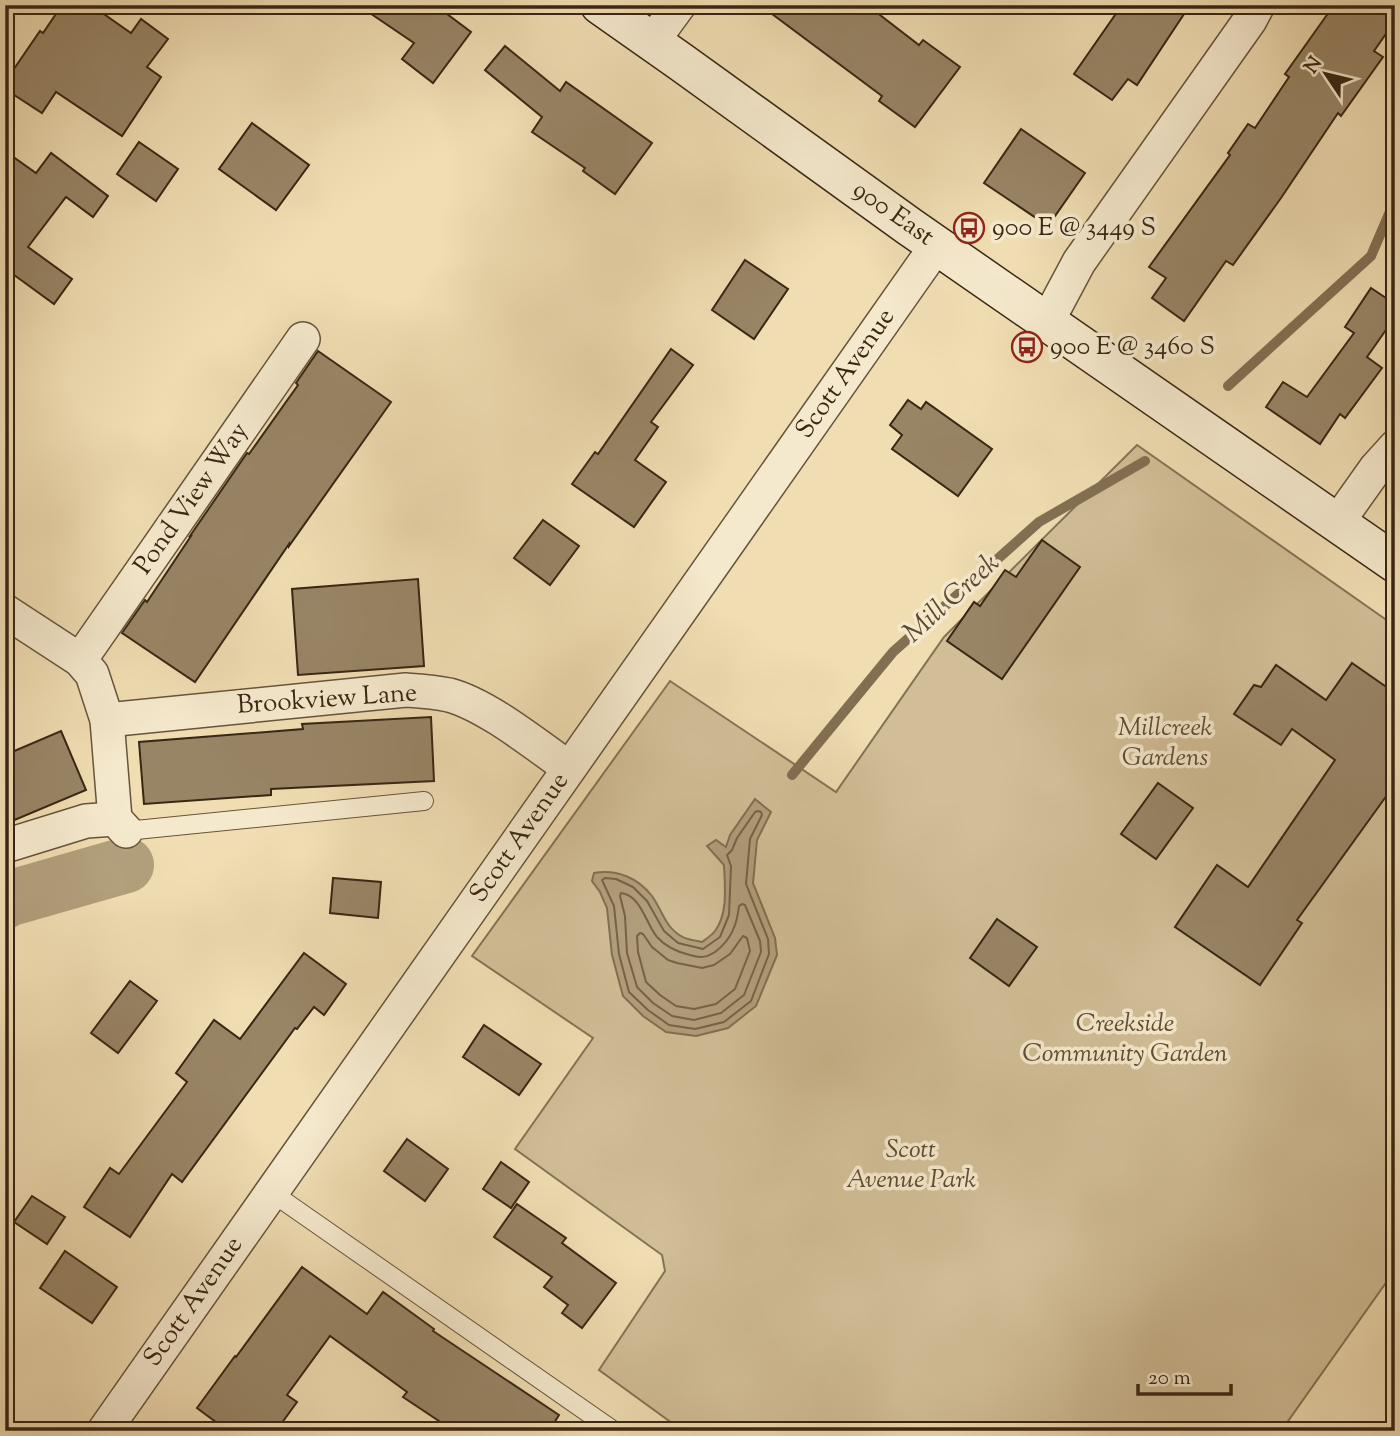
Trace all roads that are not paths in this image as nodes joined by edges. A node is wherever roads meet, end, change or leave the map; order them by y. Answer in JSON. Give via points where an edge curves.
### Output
{"nodes":[{"id":1,"x":600,"y":5,"type":"edge"},
{"id":2,"x":679,"y":5,"type":"edge"},
{"id":3,"x":1258,"y":5,"type":"edge"},
{"id":4,"x":652,"y":42,"type":"junction"},
{"id":5,"x":937,"y":245,"type":"junction"},
{"id":6,"x":1047,"y":322,"type":"junction"},
{"id":7,"x":303,"y":339,"type":"dead end"},
{"id":8,"x":1395,"y":447,"type":"edge"},
{"id":9,"x":1337,"y":523,"type":"junction"},
{"id":10,"x":1395,"y":564,"type":"edge"},
{"id":11,"x":5,"y":611,"type":"edge"},
{"id":12,"x":80,"y":660,"type":"junction"},
{"id":13,"x":107,"y":720,"type":"junction"},
{"id":14,"x":569,"y":768,"type":"junction"},
{"id":15,"x":424,"y":801,"type":"dead end"},
{"id":16,"x":121,"y":825,"type":"junction"},
{"id":17,"x":5,"y":846,"type":"edge"},
{"id":18,"x":271,"y":1192,"type":"junction"},
{"id":19,"x":104,"y":1431,"type":"edge"},
{"id":20,"x":614,"y":1431,"type":"edge"}],
"edges":[{"from":1,"to":4,"type":"main road","name":"900 East"},
{"from":2,"to":4,"type":"street"},
{"from":3,"to":6,"type":"street","via":[[1079,262]]},
{"from":4,"to":5,"type":"main road","name":"900 East"},
{"from":5,"to":6,"type":"main road","name":"900 East"},
{"from":5,"to":14,"type":"street","name":"Scott Avenue"},
{"from":6,"to":9,"type":"main road","name":"900 East"},
{"from":7,"to":12,"type":"street","name":"Pond View Way"},
{"from":8,"to":9,"type":"street"},
{"from":9,"to":10,"type":"main road","name":"900 East"},
{"from":11,"to":12,"type":"street"},
{"from":12,"to":13,"type":"street","via":[[92,674]]},
{"from":13,"to":14,"type":"street","name":"Brookview Lane","via":[[405,690],[431,692],[472,704]]},
{"from":13,"to":16,"type":"street"},
{"from":14,"to":18,"type":"street","name":"Scott Avenue"},
{"from":15,"to":16,"type":"lane"},
{"from":16,"to":17,"type":"street","via":[[86,821]]},
{"from":18,"to":19,"type":"street","name":"Scott Avenue"},
{"from":18,"to":20,"type":"lane"}]}
